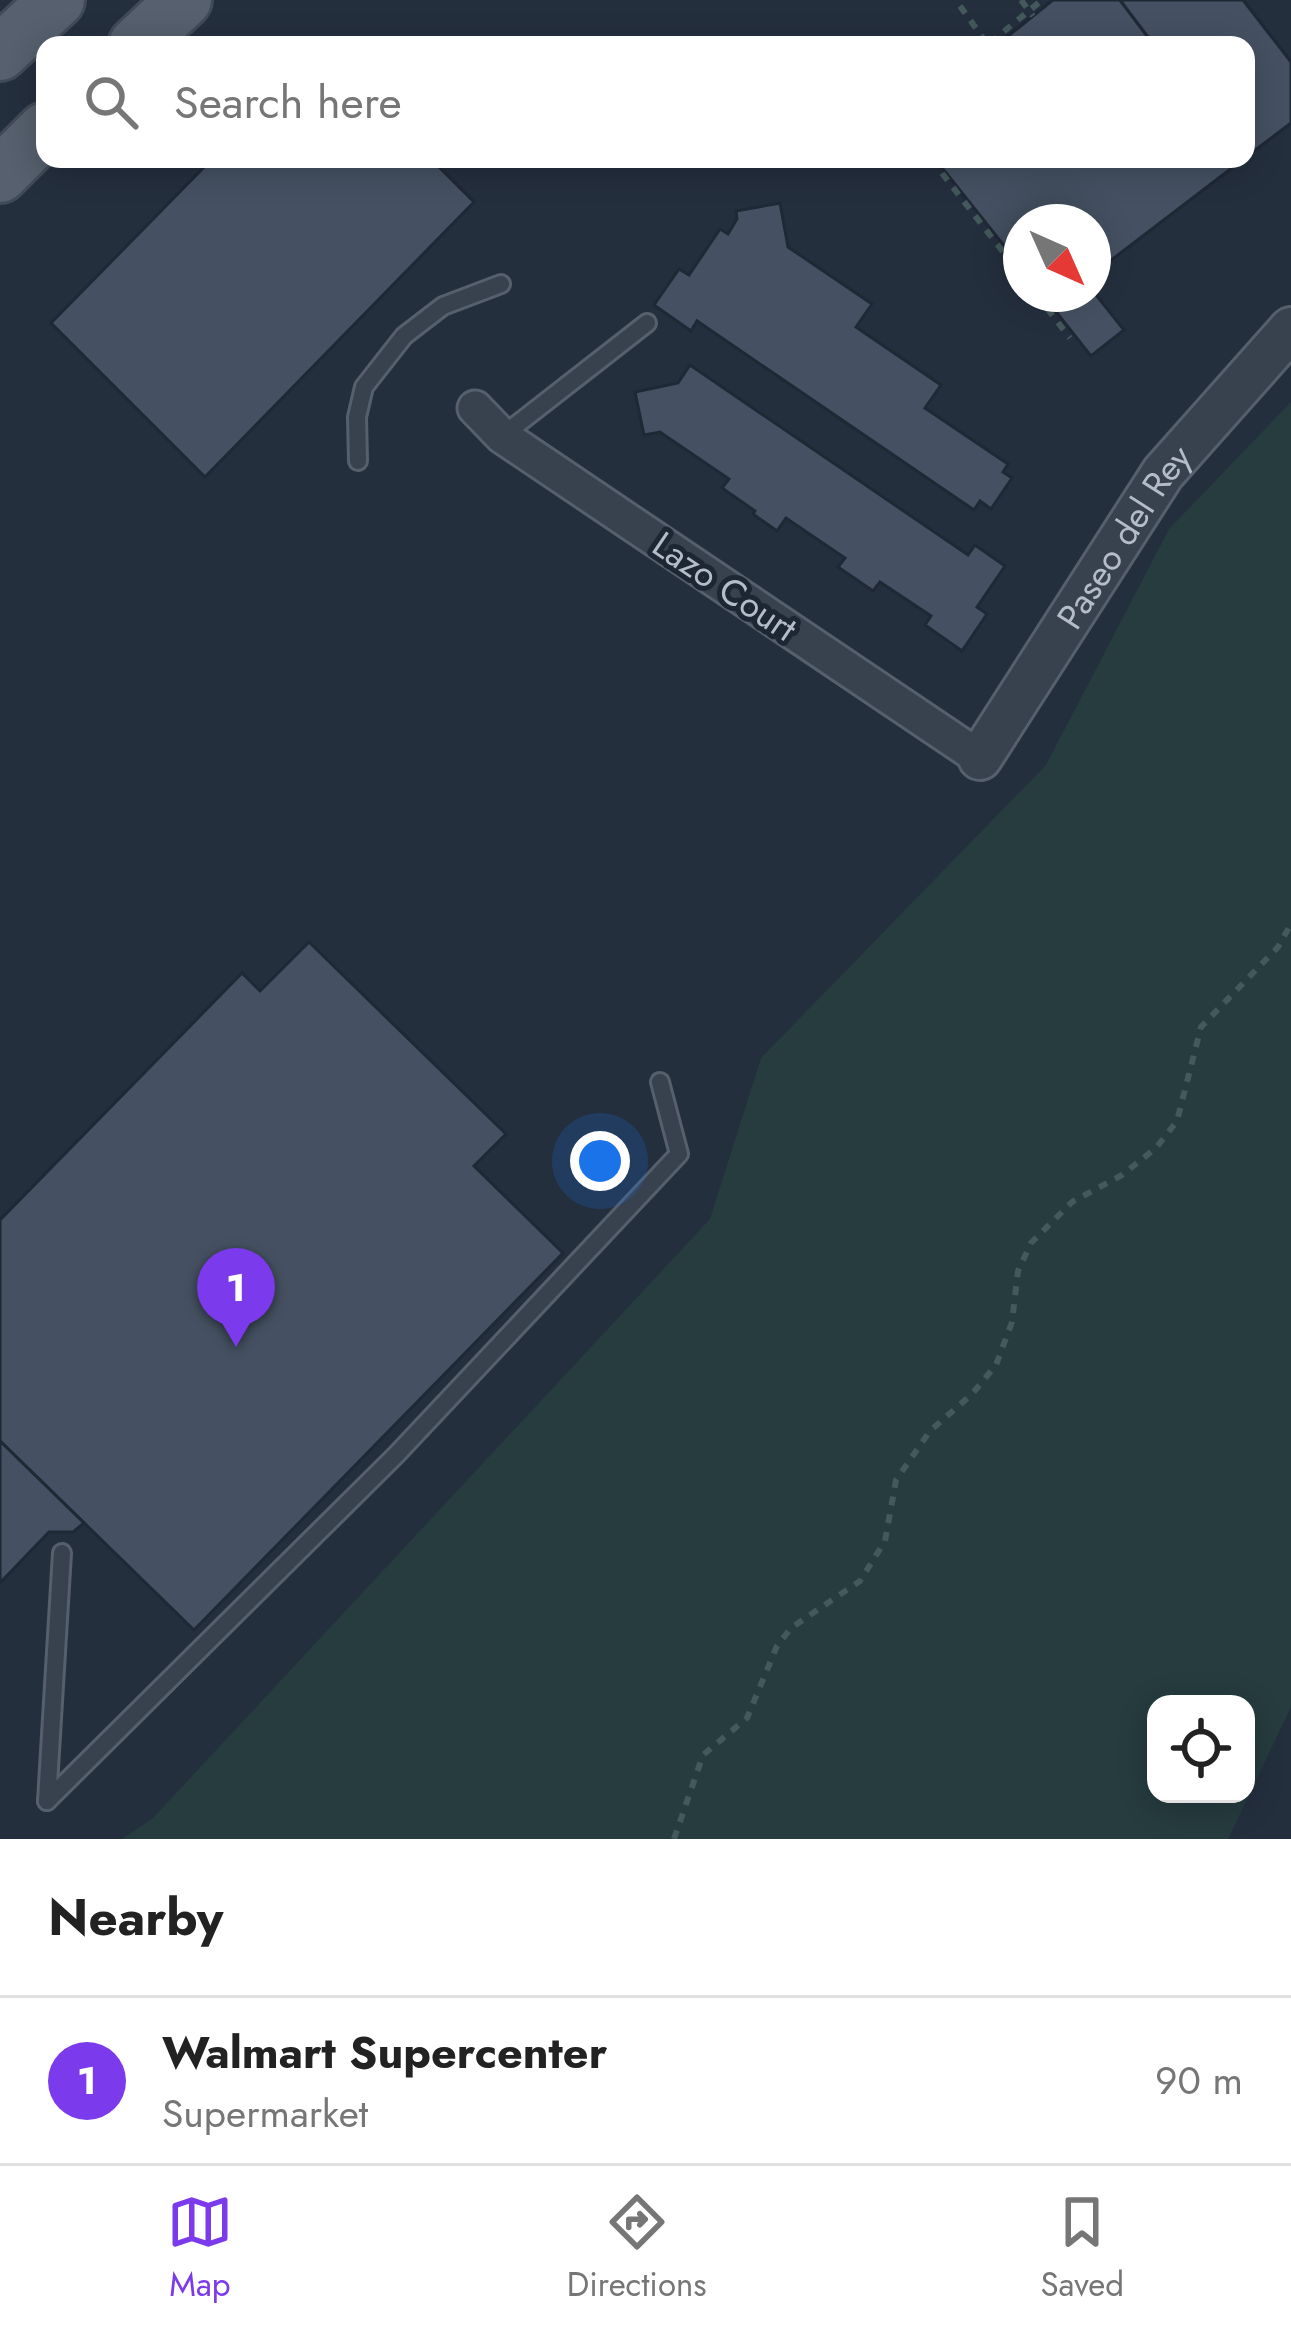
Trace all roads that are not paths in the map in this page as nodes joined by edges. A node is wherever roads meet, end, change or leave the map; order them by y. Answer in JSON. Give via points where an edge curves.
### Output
{"nodes":[{"id":1,"x":56,"y":0,"type":"edge"},
{"id":2,"x":184,"y":0,"type":"edge"},
{"id":3,"x":146,"y":36,"type":"edge"},
{"id":4,"x":0,"y":53,"type":"edge"},
{"id":5,"x":36,"y":139,"type":"edge"},
{"id":6,"x":0,"y":175,"type":"edge"},
{"id":7,"x":501,"y":284,"type":"dead end"},
{"id":8,"x":647,"y":323,"type":"dead end"},
{"id":9,"x":1291,"y":329,"type":"edge"},
{"id":10,"x":475,"y":408,"type":"dead end"},
{"id":11,"x":502,"y":436,"type":"junction"},
{"id":12,"x":358,"y":461,"type":"dead end"},
{"id":13,"x":980,"y":758,"type":"joint"},
{"id":14,"x":661,"y":1082,"type":"dead end"},
{"id":15,"x":62,"y":1552,"type":"dead end"}],
"edges":[{"from":1,"to":4,"type":"main road"},
{"from":2,"to":3,"type":"main road"},
{"from":5,"to":6,"type":"main road"},
{"from":7,"to":12,"type":"lane","via":[[442,306],[404,336],[364,388]]},
{"from":8,"to":11,"type":"lane"},
{"from":9,"to":13,"type":"street","name":"Paseo del Rey","via":[[1163,473]]},
{"from":10,"to":11,"type":"street","name":"Lazo Court"},
{"from":11,"to":13,"type":"street","name":"Lazo Court"},
{"from":14,"to":15,"type":"lane","via":[[679,1154],[396,1455],[47,1801]]}]}
